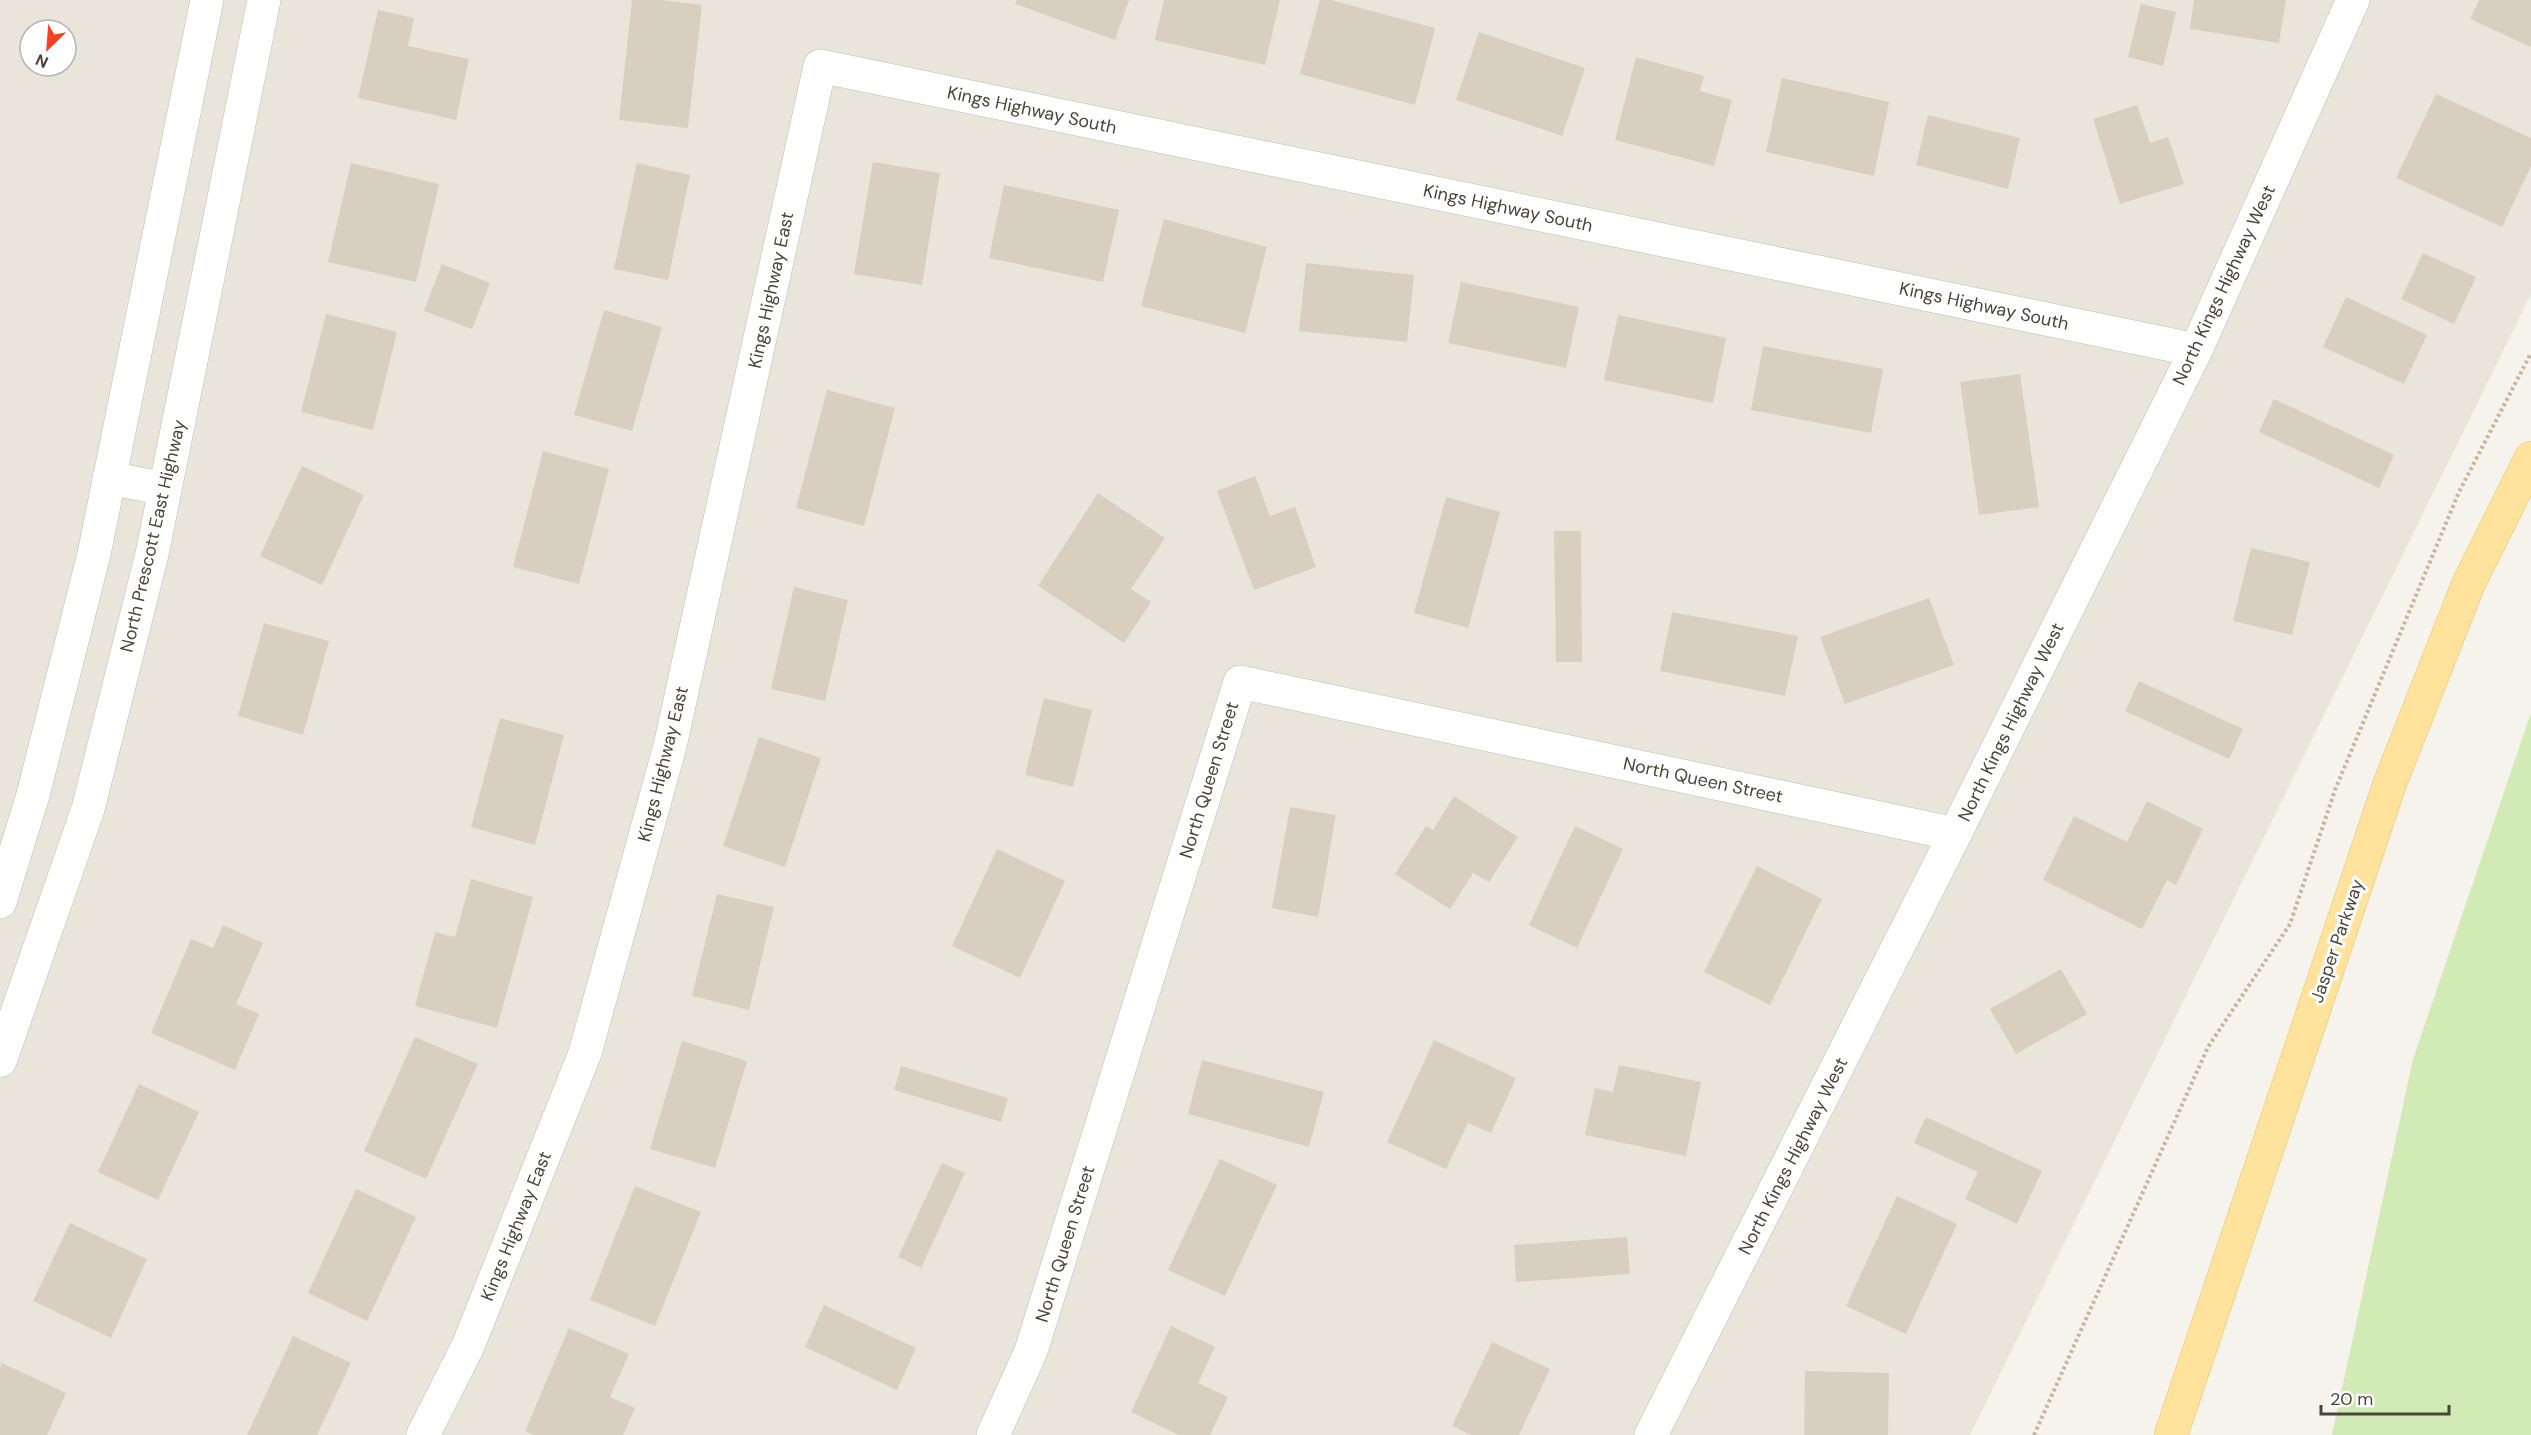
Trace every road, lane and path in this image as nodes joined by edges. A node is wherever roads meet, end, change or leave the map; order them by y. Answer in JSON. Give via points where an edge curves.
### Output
{"nodes":[{"id":1,"x":207,"y":0,"type":"edge"},
{"id":2,"x":264,"y":0,"type":"edge"},
{"id":3,"x":2354,"y":0,"type":"edge"},
{"id":4,"x":820,"y":66,"type":"joint"},
{"id":5,"x":2196,"y":350,"type":"junction"},
{"id":6,"x":2531,"y":353,"type":"edge"},
{"id":7,"x":2531,"y":458,"type":"edge"},
{"id":8,"x":109,"y":478,"type":"junction"},
{"id":9,"x":165,"y":489,"type":"junction"},
{"id":10,"x":1955,"y":834,"type":"junction"},
{"id":11,"x":0,"y":902,"type":"edge"},
{"id":12,"x":0,"y":1061,"type":"edge"},
{"id":13,"x":423,"y":1435,"type":"edge"},
{"id":14,"x":993,"y":1435,"type":"edge"},
{"id":15,"x":1651,"y":1435,"type":"edge"},
{"id":16,"x":2034,"y":1435,"type":"edge"},
{"id":17,"x":2171,"y":1435,"type":"edge"}],
"edges":[{"from":1,"to":8,"type":"street"},
{"from":2,"to":9,"type":"street","name":"North Prescott East Highway"},
{"from":3,"to":5,"type":"street","name":"North Kings Highway West"},
{"from":4,"to":5,"type":"street","name":"Kings Highway South"},
{"from":4,"to":13,"type":"street","name":"Kings Highway East","via":[[670,746],[585,1053],[468,1346]]},
{"from":5,"to":10,"type":"street","name":"North Kings Highway West"},
{"from":6,"to":16,"type":"path","via":[[2459,492],[2335,790],[2289,924],[2208,1047]]},
{"from":7,"to":17,"type":"main road","name":"Jasper Parkway","via":[[2468,585],[2390,783]]},
{"from":8,"to":9,"type":"street"},
{"from":8,"to":11,"type":"street","via":[[94,554],[36,784]]},
{"from":9,"to":12,"type":"street","name":"North Prescott East Highway","via":[[88,809]]},
{"from":10,"to":14,"type":"street","name":"North Queen Street","via":[[1240,682],[1031,1351]]},
{"from":10,"to":15,"type":"street","name":"North Kings Highway West"}]}
